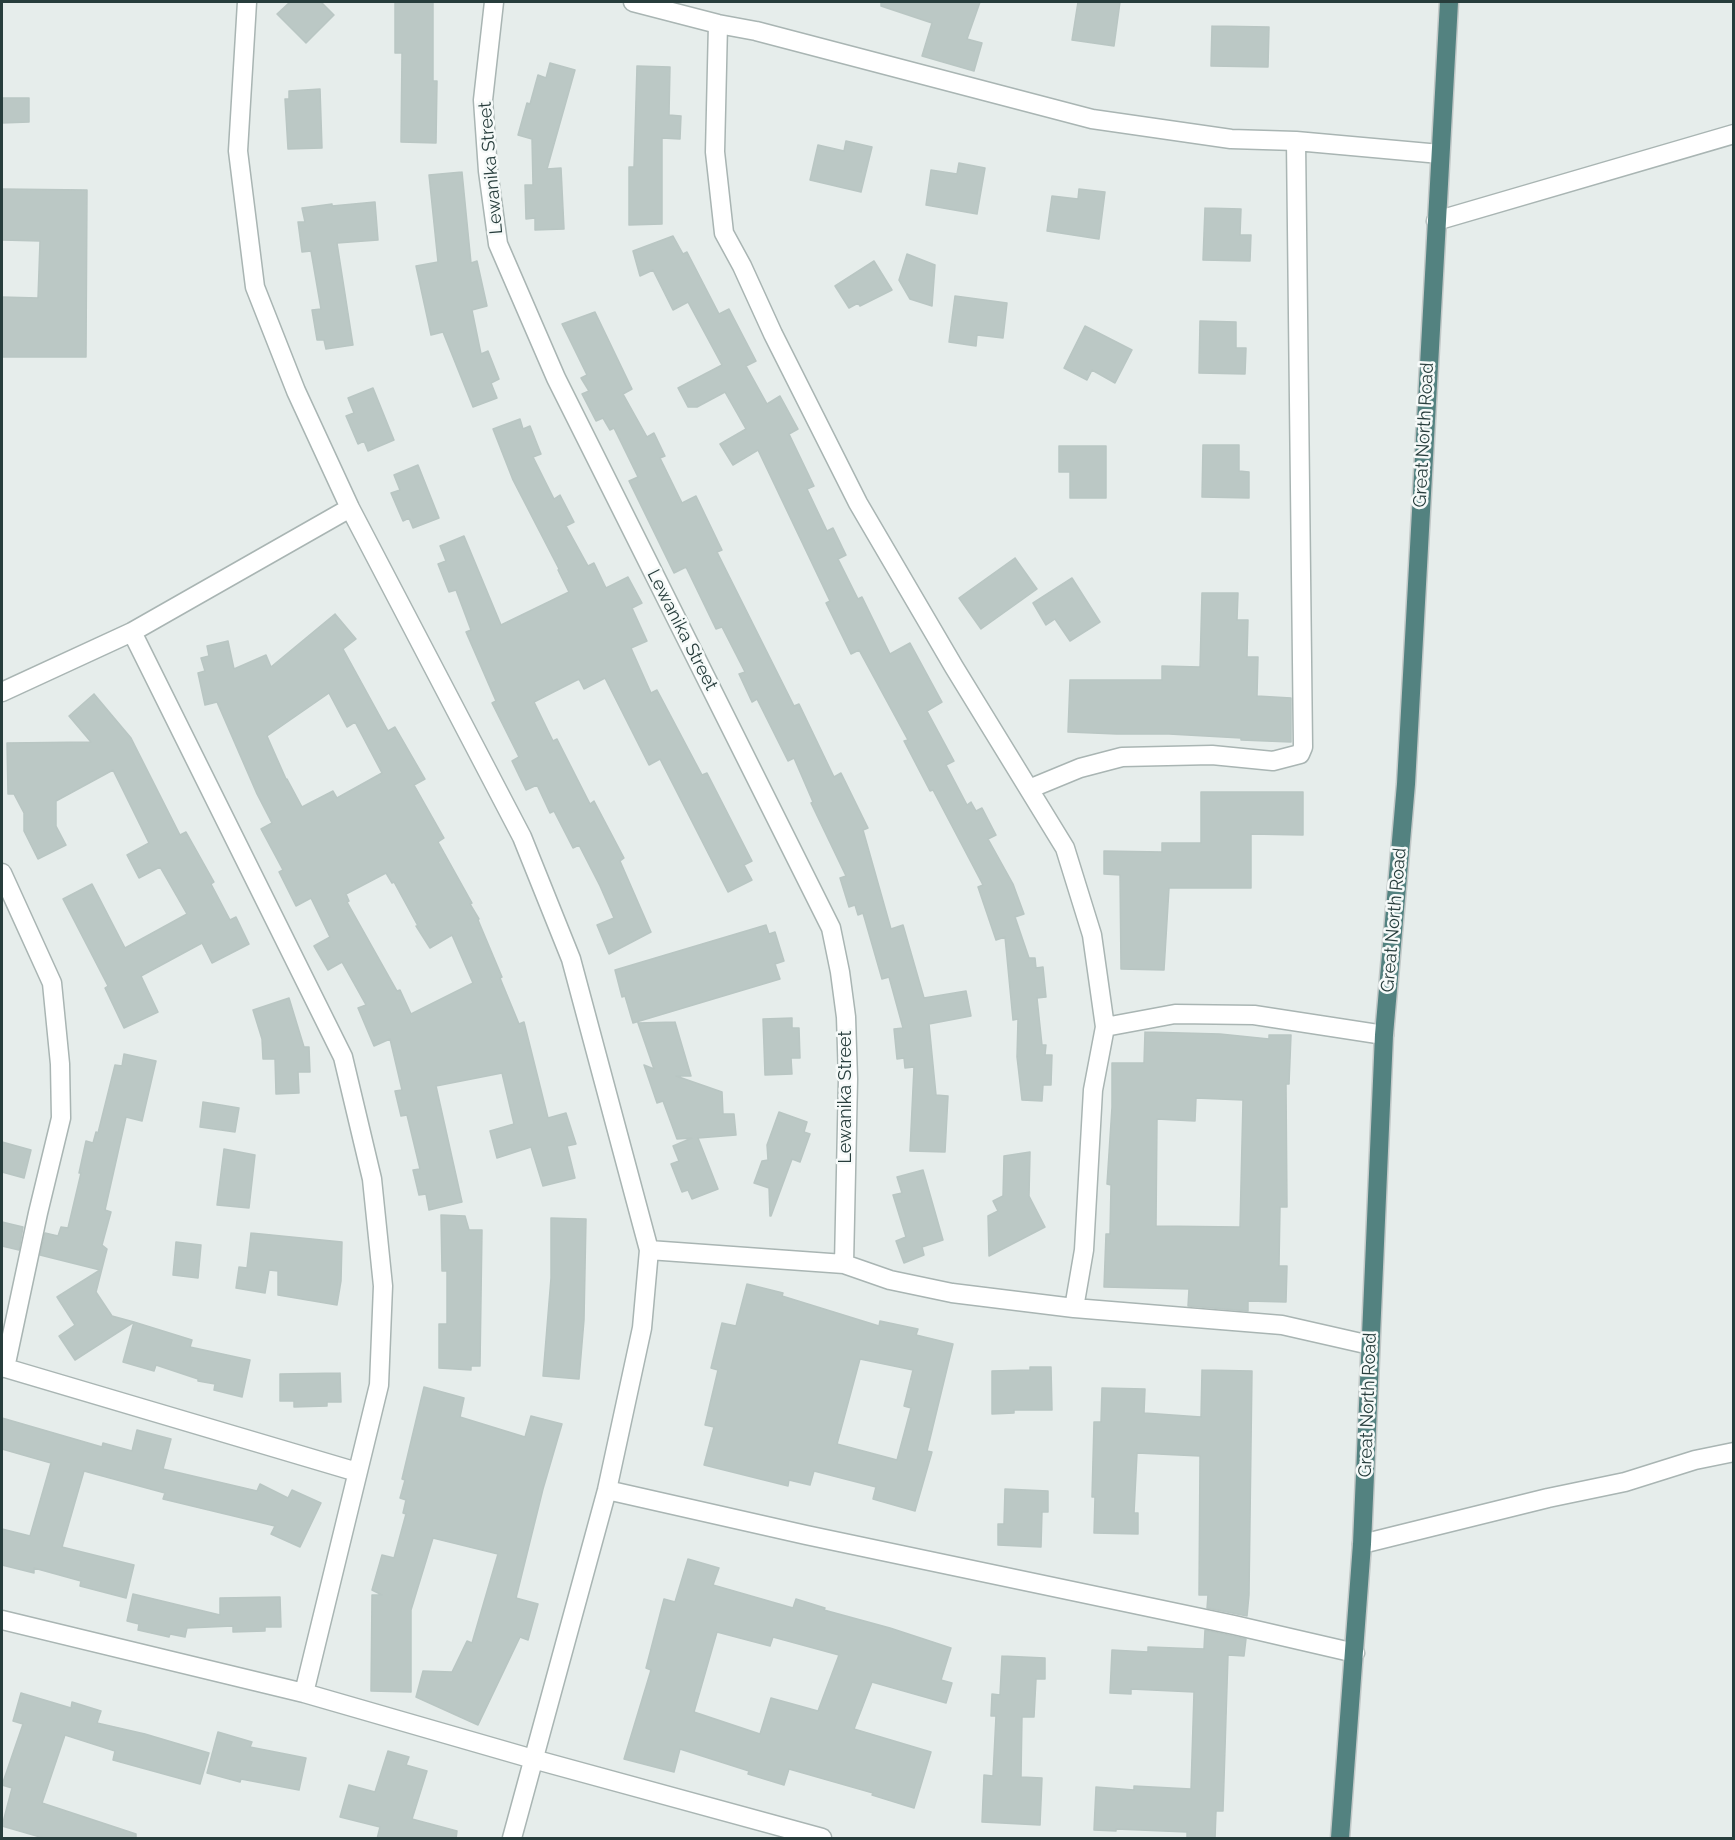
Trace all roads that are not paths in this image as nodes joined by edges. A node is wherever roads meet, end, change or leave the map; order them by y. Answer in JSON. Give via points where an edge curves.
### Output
{"nodes":[{"id":1,"x":247,"y":2,"type":"edge"},
{"id":2,"x":494,"y":2,"type":"edge"},
{"id":3,"x":633,"y":2,"type":"edge"},
{"id":4,"x":1449,"y":2,"type":"edge"},
{"id":5,"x":718,"y":24,"type":"junction"},
{"id":6,"x":1734,"y":134,"type":"edge"},
{"id":7,"x":1296,"y":141,"type":"junction"},
{"id":8,"x":1440,"y":154,"type":"junction"},
{"id":9,"x":1436,"y":221,"type":"junction"},
{"id":10,"x":350,"y":508,"type":"junction"},
{"id":11,"x":132,"y":632,"type":"junction"},
{"id":12,"x":2,"y":692,"type":"edge"},
{"id":13,"x":1029,"y":789,"type":"junction"},
{"id":14,"x":2,"y":873,"type":"edge"},
{"id":15,"x":1105,"y":1027,"type":"junction"},
{"id":16,"x":1384,"y":1035,"type":"junction"},
{"id":17,"x":649,"y":1250,"type":"junction"},
{"id":18,"x":844,"y":1264,"type":"junction"},
{"id":19,"x":1074,"y":1308,"type":"junction"},
{"id":20,"x":1370,"y":1345,"type":"junction"},
{"id":21,"x":3,"y":1368,"type":"edge"},
{"id":22,"x":1734,"y":1452,"type":"edge"},
{"id":23,"x":357,"y":1472,"type":"junction"},
{"id":24,"x":607,"y":1490,"type":"junction"},
{"id":25,"x":1362,"y":1544,"type":"junction"},
{"id":26,"x":2,"y":1620,"type":"edge"},
{"id":27,"x":1355,"y":1653,"type":"junction"},
{"id":28,"x":304,"y":1692,"type":"junction"},
{"id":29,"x":533,"y":1759,"type":"junction"},
{"id":30,"x":512,"y":1839,"type":"edge"},
{"id":31,"x":822,"y":1839,"type":"edge"},
{"id":32,"x":1340,"y":1839,"type":"edge"}],
"edges":[{"from":1,"to":10,"type":"street","via":[[238,151],[255,287],[296,391]]},
{"from":2,"to":18,"type":"street","name":"Lewanika Street","via":[[483,100],[498,244],[556,378],[831,928],[846,1017]]},
{"from":3,"to":5,"type":"street"},
{"from":4,"to":8,"type":"highway","name":"Great North Road"},
{"from":5,"to":7,"type":"street","via":[[1092,119],[1231,139]]},
{"from":5,"to":13,"type":"street","via":[[715,152],[724,233],[858,503]]},
{"from":6,"to":9,"type":"street"},
{"from":7,"to":8,"type":"street"},
{"from":7,"to":13,"type":"street","via":[[1303,747],[1300,754],[1273,762],[1212,755],[1122,757],[1080,768]]},
{"from":8,"to":9,"type":"highway","name":"Great North Road"},
{"from":9,"to":16,"type":"highway","name":"Great North Road","via":[[1406,784]]},
{"from":10,"to":11,"type":"street"},
{"from":10,"to":17,"type":"street","via":[[522,837],[571,959]]},
{"from":11,"to":12,"type":"street"},
{"from":11,"to":23,"type":"street","via":[[343,1058],[372,1179],[383,1287],[379,1385]]},
{"from":13,"to":15,"type":"street","via":[[1065,848],[1092,935]]},
{"from":14,"to":21,"type":"street","via":[[52,983],[61,1118]]},
{"from":15,"to":16,"type":"street","via":[[1175,1014],[1254,1015]]},
{"from":15,"to":19,"type":"street","via":[[1093,1090],[1084,1250]]},
{"from":16,"to":20,"type":"highway","name":"Great North Road"},
{"from":17,"to":18,"type":"street"},
{"from":17,"to":24,"type":"street","via":[[642,1328]]},
{"from":18,"to":19,"type":"street","via":[[890,1280],[952,1293]]},
{"from":19,"to":20,"type":"street","via":[[1282,1325]]},
{"from":20,"to":25,"type":"highway","name":"Great North Road"},
{"from":21,"to":23,"type":"street"},
{"from":22,"to":25,"type":"street"},
{"from":23,"to":28,"type":"street"},
{"from":24,"to":27,"type":"street"},
{"from":24,"to":29,"type":"street"},
{"from":25,"to":27,"type":"highway","name":"Great North Road"},
{"from":26,"to":28,"type":"street"},
{"from":27,"to":32,"type":"highway","name":"Great North Road"},
{"from":28,"to":29,"type":"street"},
{"from":29,"to":30,"type":"street"},
{"from":29,"to":31,"type":"street"}]}
